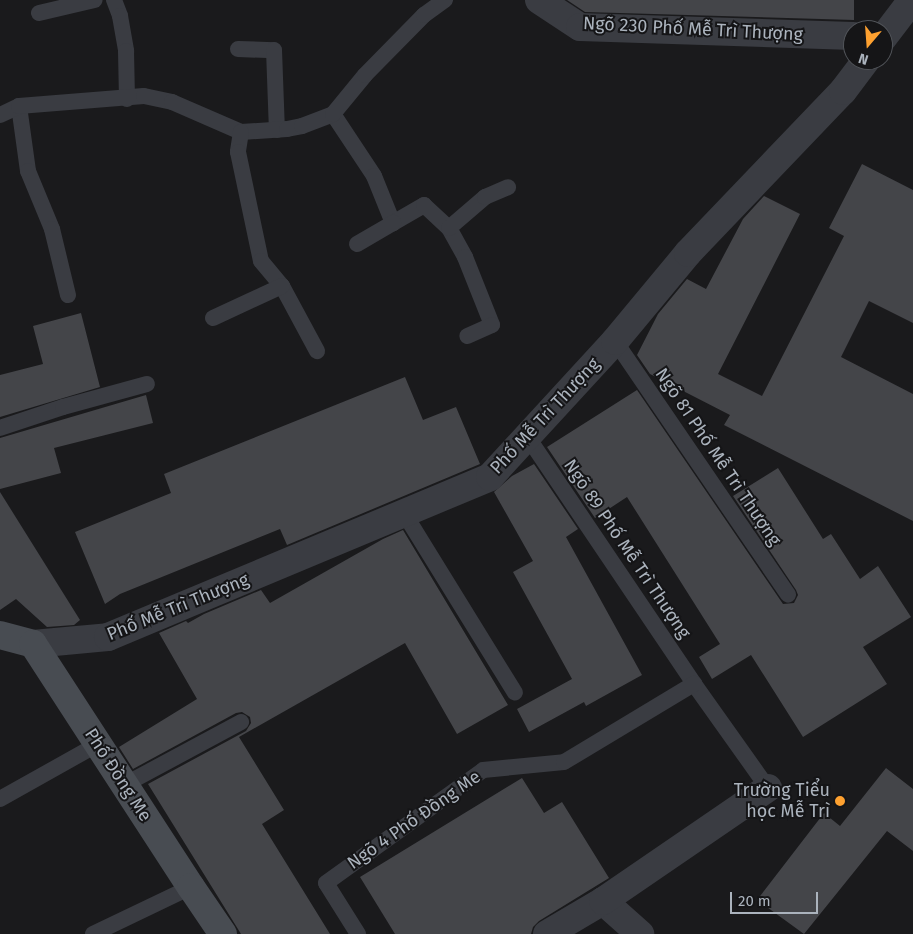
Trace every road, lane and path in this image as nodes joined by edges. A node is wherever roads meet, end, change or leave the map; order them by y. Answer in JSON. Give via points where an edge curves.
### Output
{"nodes":[{"id":1,"x":95,"y":0,"type":"edge"},
{"id":2,"x":114,"y":0,"type":"edge"},
{"id":3,"x":445,"y":0,"type":"edge"},
{"id":4,"x":539,"y":0,"type":"edge"},
{"id":5,"x":912,"y":0,"type":"edge"},
{"id":6,"x":39,"y":13,"type":"dead end"},
{"id":7,"x":893,"y":25,"type":"edge"},
{"id":8,"x":843,"y":36,"type":"edge"},
{"id":9,"x":238,"y":49,"type":"dead end"},
{"id":10,"x":859,"y":70,"type":"edge"},
{"id":11,"x":127,"y":99,"type":"junction"},
{"id":12,"x":19,"y":106,"type":"junction"},
{"id":13,"x":333,"y":114,"type":"junction"},
{"id":14,"x":0,"y":115,"type":"edge"},
{"id":15,"x":277,"y":130,"type":"junction"},
{"id":16,"x":241,"y":132,"type":"junction"},
{"id":17,"x":508,"y":187,"type":"dead end"},
{"id":18,"x":393,"y":223,"type":"junction"},
{"id":19,"x":449,"y":228,"type":"junction"},
{"id":20,"x":357,"y":244,"type":"dead end"},
{"id":21,"x":282,"y":286,"type":"junction"},
{"id":22,"x":68,"y":295,"type":"dead end"},
{"id":23,"x":213,"y":318,"type":"dead end"},
{"id":24,"x":467,"y":336,"type":"dead end"},
{"id":25,"x":615,"y":341,"type":"junction"},
{"id":26,"x":317,"y":351,"type":"dead end"},
{"id":27,"x":147,"y":384,"type":"dead end"},
{"id":28,"x":0,"y":428,"type":"edge"},
{"id":29,"x":527,"y":436,"type":"junction"},
{"id":30,"x":404,"y":513,"type":"junction"},
{"id":31,"x":788,"y":596,"type":"dead end"},
{"id":32,"x":0,"y":635,"type":"edge"},
{"id":33,"x":34,"y":644,"type":"junction"},
{"id":34,"x":694,"y":684,"type":"junction"},
{"id":35,"x":515,"y":693,"type":"dead end"},
{"id":36,"x":241,"y":722,"type":"dead end"},
{"id":37,"x":98,"y":744,"type":"junction"},
{"id":38,"x":124,"y":785,"type":"junction"},
{"id":39,"x":768,"y":788,"type":"joint"},
{"id":40,"x":0,"y":799,"type":"edge"},
{"id":41,"x":190,"y":887,"type":"junction"},
{"id":42,"x":603,"y":901,"type":"junction"},
{"id":43,"x":94,"y":934,"type":"edge"},
{"id":44,"x":223,"y":934,"type":"edge"},
{"id":45,"x":358,"y":934,"type":"edge"},
{"id":46,"x":547,"y":934,"type":"edge"},
{"id":47,"x":640,"y":934,"type":"edge"}],
"edges":[{"from":1,"to":6,"type":"lane"},
{"from":2,"to":11,"type":"lane","via":[[126,51]]},
{"from":3,"to":13,"type":"lane","via":[[418,21]]},
{"from":4,"to":8,"type":"street","name":"Ngõ 230 Phố Mễ Trì Thượng","via":[[580,26]]},
{"from":5,"to":7,"type":"street"},
{"from":9,"to":15,"type":"lane","via":[[274,50]]},
{"from":10,"to":25,"type":"street","name":"Phố Mễ Trì Thượng","via":[[843,91],[688,253]]},
{"from":11,"to":12,"type":"lane"},
{"from":11,"to":16,"type":"lane","via":[[144,96],[172,102]]},
{"from":12,"to":14,"type":"lane"},
{"from":12,"to":22,"type":"lane","via":[[28,171],[52,229]]},
{"from":13,"to":15,"type":"lane","via":[[302,126]]},
{"from":13,"to":18,"type":"lane","via":[[374,176]]},
{"from":15,"to":16,"type":"lane"},
{"from":16,"to":21,"type":"lane","via":[[238,152],[260,261]]},
{"from":17,"to":19,"type":"lane","via":[[485,197]]},
{"from":18,"to":19,"type":"lane","via":[[424,205]]},
{"from":18,"to":20,"type":"lane"},
{"from":19,"to":24,"type":"lane","via":[[492,325]]},
{"from":21,"to":23,"type":"lane"},
{"from":21,"to":26,"type":"lane"},
{"from":25,"to":29,"type":"street","name":"Phố Mễ Trì Thượng"},
{"from":25,"to":31,"type":"lane","name":"Ngõ 81 Phố Mễ Trì Thượng"},
{"from":27,"to":28,"type":"lane"},
{"from":29,"to":30,"type":"street","name":"Phố Mễ Trì Thượng","via":[[490,477]]},
{"from":29,"to":34,"type":"lane","name":"Ngõ 89 Phố Mễ Trì Thượng"},
{"from":30,"to":33,"type":"street","name":"Phố Mễ Trì Thượng","via":[[108,637]]},
{"from":30,"to":35,"type":"lane"},
{"from":32,"to":33,"type":"street"},
{"from":33,"to":37,"type":"street","name":"Phố Đồng Me"},
{"from":34,"to":39,"type":"lane","name":"Ngõ 89 Phố Mễ Trì Thượng"},
{"from":34,"to":45,"type":"lane","name":"Ngõ 4 Phố Đồng Me","via":[[564,762],[483,770],[326,883]]},
{"from":36,"to":38,"type":"lane"},
{"from":37,"to":38,"type":"street","name":"Phố Đồng Me"},
{"from":37,"to":40,"type":"lane"},
{"from":38,"to":41,"type":"street","name":"Phố Đồng Me"},
{"from":39,"to":42,"type":"street"},
{"from":41,"to":43,"type":"lane"},
{"from":41,"to":44,"type":"street","name":"Phố Đồng Me"},
{"from":42,"to":46,"type":"street"},
{"from":42,"to":47,"type":"street"}]}
